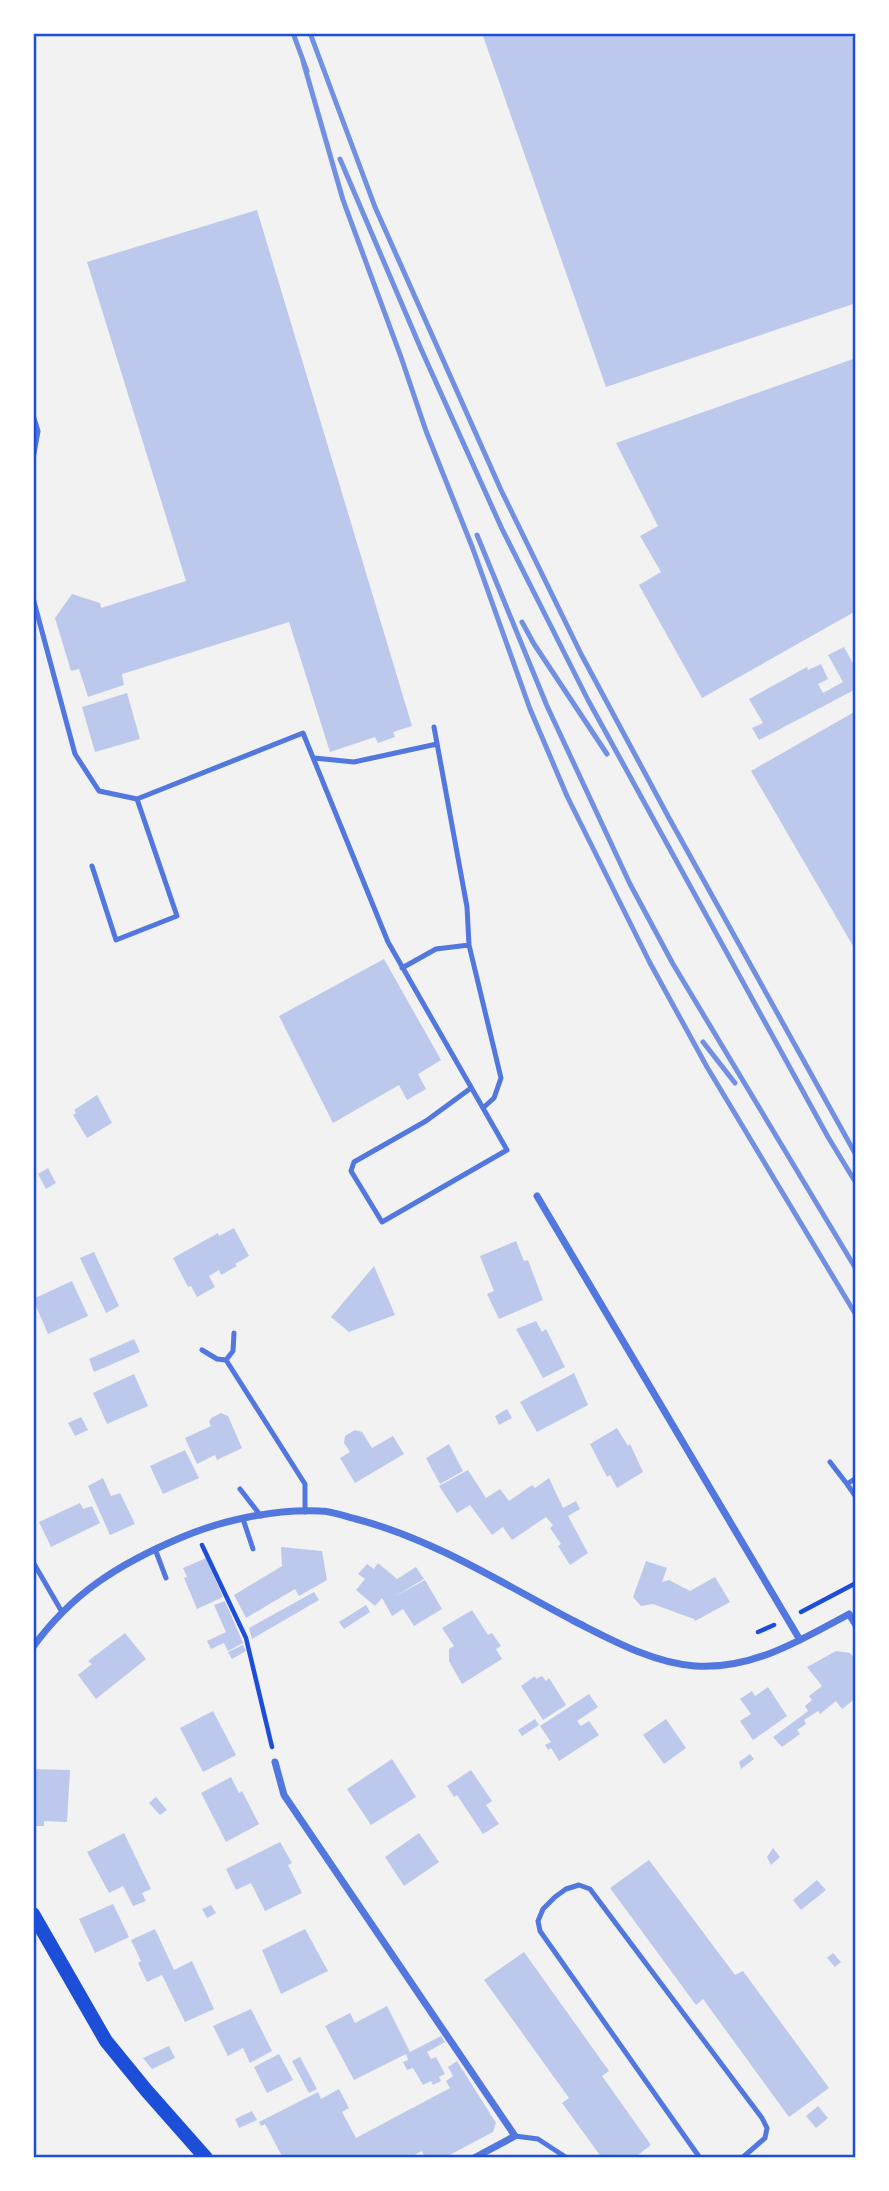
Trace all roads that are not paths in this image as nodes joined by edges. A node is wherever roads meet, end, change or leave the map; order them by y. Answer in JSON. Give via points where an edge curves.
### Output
{"nodes":[{"id":1,"x":33,"y":415,"type":"edge"},
{"id":2,"x":33,"y":459,"type":"edge"},
{"id":3,"x":33,"y":598,"type":"edge"},
{"id":4,"x":434,"y":727,"type":"dead end"},
{"id":5,"x":437,"y":744,"type":"junction"},
{"id":6,"x":314,"y":758,"type":"junction"},
{"id":7,"x":137,"y":799,"type":"junction"},
{"id":8,"x":92,"y":866,"type":"dead end"},
{"id":9,"x":469,"y":945,"type":"junction"},
{"id":10,"x":402,"y":968,"type":"junction"},
{"id":11,"x":471,"y":1088,"type":"junction"},
{"id":12,"x":483,"y":1108,"type":"junction"},
{"id":13,"x":537,"y":1196,"type":"dead end"},
{"id":14,"x":233,"y":1333,"type":"dead end"},
{"id":15,"x":202,"y":1350,"type":"dead end"},
{"id":16,"x":226,"y":1360,"type":"junction"},
{"id":17,"x":830,"y":1462,"type":"dead end"},
{"id":18,"x":856,"y":1478,"type":"edge"},
{"id":19,"x":847,"y":1484,"type":"junction"},
{"id":20,"x":240,"y":1489,"type":"dead end"},
{"id":21,"x":856,"y":1497,"type":"edge"},
{"id":22,"x":305,"y":1512,"type":"junction"},
{"id":23,"x":261,"y":1516,"type":"junction"},
{"id":24,"x":243,"y":1519,"type":"junction"},
{"id":25,"x":155,"y":1549,"type":"junction"},
{"id":26,"x":253,"y":1549,"type":"dead end"},
{"id":27,"x":33,"y":1562,"type":"edge"},
{"id":28,"x":166,"y":1578,"type":"dead end"},
{"id":29,"x":62,"y":1612,"type":"junction"},
{"id":30,"x":852,"y":1612,"type":"edge"},
{"id":31,"x":856,"y":1625,"type":"edge"},
{"id":32,"x":800,"y":1640,"type":"junction"},
{"id":33,"x":33,"y":1647,"type":"edge"},
{"id":34,"x":275,"y":1762,"type":"road end"},
{"id":35,"x":33,"y":1914,"type":"edge"},
{"id":36,"x":515,"y":2136,"type":"junction"},
{"id":37,"x":206,"y":2158,"type":"edge"},
{"id":38,"x":474,"y":2158,"type":"edge"},
{"id":39,"x":567,"y":2158,"type":"edge"},
{"id":40,"x":700,"y":2158,"type":"edge"},
{"id":41,"x":742,"y":2158,"type":"edge"}],
"edges":[{"from":1,"to":2,"type":"lane","via":[[38,431]]},
{"from":3,"to":7,"type":"lane","via":[[75,754],[99,791]]},
{"from":4,"to":5,"type":"lane"},
{"from":5,"to":6,"type":"lane","via":[[355,762]]},
{"from":5,"to":9,"type":"lane","via":[[467,906]]},
{"from":6,"to":7,"type":"lane","via":[[303,733]]},
{"from":6,"to":10,"type":"lane"},
{"from":7,"to":8,"type":"lane","via":[[177,916],[116,940]]},
{"from":9,"to":10,"type":"lane","via":[[436,949]]},
{"from":9,"to":12,"type":"lane","via":[[501,1077],[494,1098]]},
{"from":10,"to":11,"type":"lane"},
{"from":11,"to":12,"type":"lane"},
{"from":11,"to":12,"type":"lane","via":[[426,1121],[354,1162],[351,1171],[382,1222],[506,1150]]},
{"from":13,"to":32,"type":"street"},
{"from":14,"to":16,"type":"lane","via":[[233,1352]]},
{"from":15,"to":16,"type":"lane"},
{"from":16,"to":22,"type":"lane","via":[[305,1484]]},
{"from":17,"to":19,"type":"lane"},
{"from":18,"to":19,"type":"lane"},
{"from":19,"to":21,"type":"lane"},
{"from":20,"to":23,"type":"lane"},
{"from":22,"to":23,"type":"street"},
{"from":22,"to":32,"type":"street","via":[[322,1510],[418,1541],[610,1639],[670,1662],[722,1666]]},
{"from":23,"to":24,"type":"street"},
{"from":24,"to":25,"type":"street"},
{"from":24,"to":26,"type":"lane"},
{"from":25,"to":28,"type":"lane"},
{"from":25,"to":29,"type":"street","via":[[109,1574]]},
{"from":27,"to":29,"type":"lane"},
{"from":29,"to":33,"type":"street"},
{"from":30,"to":31,"type":"street"},
{"from":30,"to":32,"type":"street"},
{"from":34,"to":36,"type":"street","via":[[284,1795]]},
{"from":35,"to":37,"type":"main road","via":[[106,2041]]},
{"from":36,"to":38,"type":"street"},
{"from":36,"to":39,"type":"lane","via":[[538,2139]]},
{"from":40,"to":41,"type":"lane","via":[[540,1931],[543,1909],[566,1889],[579,1885],[590,1889],[762,2118],[765,2138]]}]}
